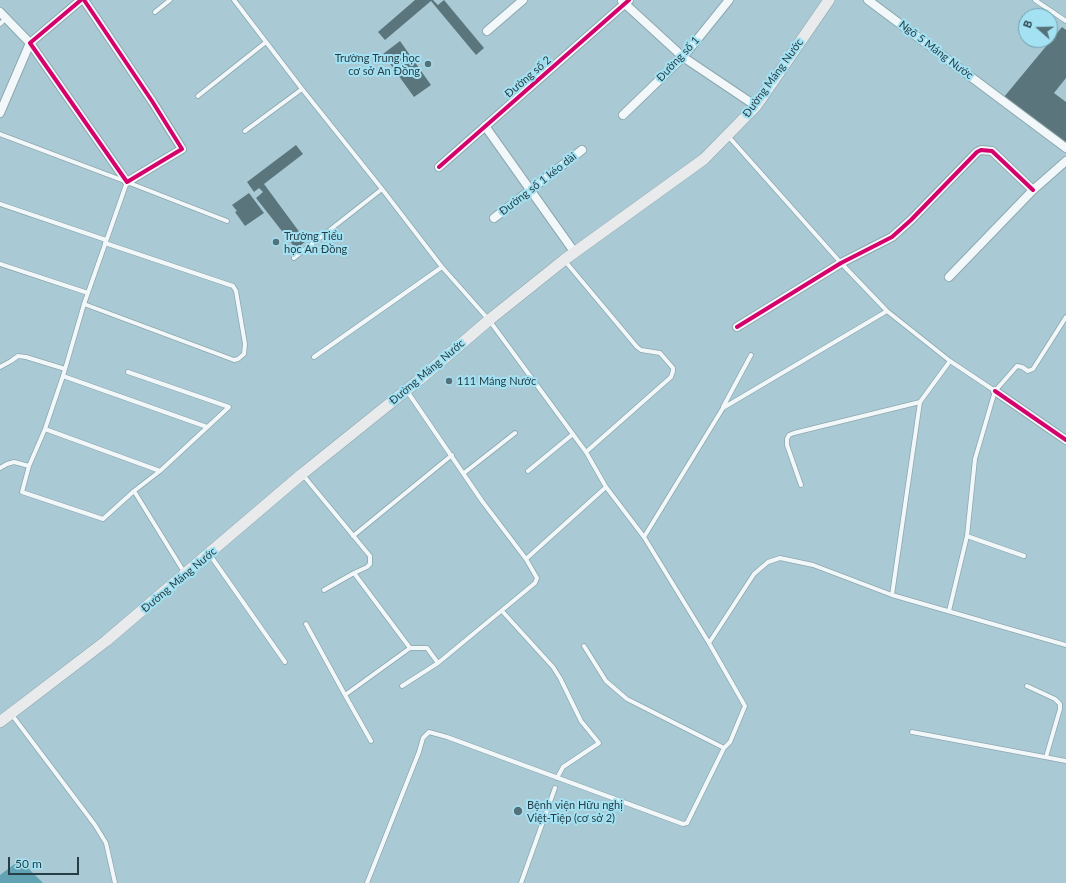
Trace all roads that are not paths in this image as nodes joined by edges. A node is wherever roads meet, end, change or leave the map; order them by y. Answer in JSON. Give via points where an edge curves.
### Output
{"nodes":[{"id":1,"x":81,"y":0,"type":"edge"},
{"id":2,"x":84,"y":0,"type":"edge"},
{"id":3,"x":170,"y":0,"type":"edge"},
{"id":4,"x":234,"y":0,"type":"edge"},
{"id":5,"x":523,"y":0,"type":"edge"},
{"id":6,"x":729,"y":0,"type":"edge"},
{"id":7,"x":829,"y":0,"type":"edge"},
{"id":8,"x":868,"y":0,"type":"edge"},
{"id":9,"x":1035,"y":0,"type":"edge"},
{"id":10,"x":626,"y":1,"type":"edge"},
{"id":11,"x":0,"y":12,"type":"edge"},
{"id":12,"x":154,"y":12,"type":"dead end"},
{"id":13,"x":3,"y":21,"type":"edge"},
{"id":14,"x":1066,"y":21,"type":"edge"},
{"id":15,"x":487,"y":31,"type":"dead end"},
{"id":16,"x":266,"y":42,"type":"junction"},
{"id":17,"x":30,"y":43,"type":"junction"},
{"id":18,"x":683,"y":57,"type":"junction"},
{"id":19,"x":302,"y":89,"type":"junction"},
{"id":20,"x":198,"y":96,"type":"dead end"},
{"id":21,"x":756,"y":106,"type":"junction"},
{"id":22,"x":0,"y":113,"type":"edge"},
{"id":23,"x":623,"y":115,"type":"dead end"},
{"id":24,"x":485,"y":126,"type":"junction"},
{"id":25,"x":245,"y":131,"type":"dead end"},
{"id":26,"x":0,"y":134,"type":"edge"},
{"id":27,"x":728,"y":136,"type":"junction"},
{"id":28,"x":1066,"y":148,"type":"edge"},
{"id":29,"x":582,"y":150,"type":"dead end"},
{"id":30,"x":1066,"y":161,"type":"edge"},
{"id":31,"x":439,"y":167,"type":"dead end"},
{"id":32,"x":127,"y":182,"type":"junction"},
{"id":33,"x":382,"y":189,"type":"junction"},
{"id":34,"x":530,"y":190,"type":"junction"},
{"id":35,"x":1033,"y":190,"type":"junction"},
{"id":36,"x":0,"y":204,"type":"edge"},
{"id":37,"x":494,"y":218,"type":"dead end"},
{"id":38,"x":227,"y":221,"type":"dead end"},
{"id":39,"x":105,"y":241,"type":"junction"},
{"id":40,"x":575,"y":252,"type":"junction"},
{"id":41,"x":294,"y":258,"type":"dead end"},
{"id":42,"x":564,"y":260,"type":"junction"},
{"id":43,"x":841,"y":263,"type":"junction"},
{"id":44,"x":0,"y":264,"type":"edge"},
{"id":45,"x":442,"y":267,"type":"junction"},
{"id":46,"x":949,"y":277,"type":"dead end"},
{"id":47,"x":88,"y":293,"type":"junction"},
{"id":48,"x":84,"y":304,"type":"junction"},
{"id":49,"x":887,"y":311,"type":"junction"},
{"id":50,"x":1066,"y":317,"type":"edge"},
{"id":51,"x":489,"y":320,"type":"junction"},
{"id":52,"x":737,"y":327,"type":"dead end"},
{"id":53,"x":751,"y":355,"type":"dead end"},
{"id":54,"x":314,"y":357,"type":"dead end"},
{"id":55,"x":950,"y":360,"type":"junction"},
{"id":56,"x":0,"y":367,"type":"edge"},
{"id":57,"x":65,"y":370,"type":"junction"},
{"id":58,"x":128,"y":372,"type":"dead end"},
{"id":59,"x":63,"y":376,"type":"junction"},
{"id":60,"x":407,"y":390,"type":"junction"},
{"id":61,"x":995,"y":390,"type":"junction"},
{"id":62,"x":920,"y":402,"type":"junction"},
{"id":63,"x":722,"y":408,"type":"junction"},
{"id":64,"x":207,"y":427,"type":"junction"},
{"id":65,"x":45,"y":429,"type":"junction"},
{"id":66,"x":515,"y":433,"type":"dead end"},
{"id":67,"x":573,"y":434,"type":"junction"},
{"id":68,"x":1066,"y":440,"type":"edge"},
{"id":69,"x":586,"y":452,"type":"junction"},
{"id":70,"x":452,"y":455,"type":"junction"},
{"id":71,"x":29,"y":466,"type":"junction"},
{"id":72,"x":0,"y":468,"type":"edge"},
{"id":73,"x":528,"y":471,"type":"dead end"},
{"id":74,"x":160,"y":472,"type":"junction"},
{"id":75,"x":464,"y":473,"type":"junction"},
{"id":76,"x":302,"y":474,"type":"junction"},
{"id":77,"x":801,"y":485,"type":"dead end"},
{"id":78,"x":606,"y":487,"type":"junction"},
{"id":79,"x":134,"y":491,"type":"junction"},
{"id":80,"x":353,"y":536,"type":"junction"},
{"id":81,"x":967,"y":536,"type":"junction"},
{"id":82,"x":644,"y":537,"type":"junction"},
{"id":83,"x":210,"y":554,"type":"junction"},
{"id":84,"x":1024,"y":556,"type":"dead end"},
{"id":85,"x":526,"y":559,"type":"junction"},
{"id":86,"x":354,"y":573,"type":"junction"},
{"id":87,"x":186,"y":574,"type":"junction"},
{"id":88,"x":324,"y":590,"type":"dead end"},
{"id":89,"x":892,"y":595,"type":"junction"},
{"id":90,"x":502,"y":611,"type":"junction"},
{"id":91,"x":949,"y":611,"type":"junction"},
{"id":92,"x":306,"y":624,"type":"dead end"},
{"id":93,"x":709,"y":643,"type":"junction"},
{"id":94,"x":1066,"y":645,"type":"edge"},
{"id":95,"x":584,"y":646,"type":"dead end"},
{"id":96,"x":410,"y":648,"type":"junction"},
{"id":97,"x":285,"y":662,"type":"dead end"},
{"id":98,"x":438,"y":664,"type":"junction"},
{"id":99,"x":402,"y":686,"type":"dead end"},
{"id":100,"x":1027,"y":686,"type":"dead end"},
{"id":101,"x":345,"y":695,"type":"junction"},
{"id":102,"x":11,"y":713,"type":"junction"},
{"id":103,"x":0,"y":722,"type":"edge"},
{"id":104,"x":912,"y":732,"type":"dead end"},
{"id":105,"x":371,"y":741,"type":"dead end"},
{"id":106,"x":724,"y":748,"type":"junction"},
{"id":107,"x":1046,"y":757,"type":"junction"},
{"id":108,"x":1066,"y":761,"type":"edge"},
{"id":109,"x":557,"y":778,"type":"junction"},
{"id":110,"x":556,"y":788,"type":"dead end"},
{"id":111,"x":115,"y":883,"type":"edge"},
{"id":112,"x":367,"y":883,"type":"edge"},
{"id":113,"x":521,"y":883,"type":"edge"}],
"edges":[{"from":1,"to":17,"type":"street"},
{"from":2,"to":32,"type":"street","via":[[182,149]]},
{"from":3,"to":12,"type":"lane"},
{"from":4,"to":16,"type":"lane"},
{"from":5,"to":15,"type":"street"},
{"from":6,"to":18,"type":"street","name":"Đường số 1"},
{"from":7,"to":21,"type":"main road","name":"Đường Máng Nước"},
{"from":8,"to":28,"type":"street","name":"Ngõ 5 Máng Nước"},
{"from":9,"to":14,"type":"lane"},
{"from":10,"to":18,"type":"street"},
{"from":10,"to":24,"type":"street","name":"Đường số 2"},
{"from":11,"to":13,"type":"street"},
{"from":13,"to":17,"type":"street"},
{"from":16,"to":19,"type":"lane"},
{"from":16,"to":20,"type":"lane"},
{"from":17,"to":22,"type":"street"},
{"from":17,"to":32,"type":"street"},
{"from":18,"to":21,"type":"street"},
{"from":18,"to":23,"type":"street","name":"Đường số 1"},
{"from":19,"to":25,"type":"lane"},
{"from":19,"to":33,"type":"lane"},
{"from":21,"to":27,"type":"main road","name":"Đường Máng Nước"},
{"from":24,"to":31,"type":"street","name":"Đường số 2"},
{"from":24,"to":34,"type":"street"},
{"from":26,"to":32,"type":"lane"},
{"from":27,"to":40,"type":"main road","name":"Đường Máng Nước","via":[[704,159]]},
{"from":27,"to":43,"type":"lane"},
{"from":29,"to":34,"type":"street","name":"Đường số 1 kéo dài"},
{"from":30,"to":35,"type":"street"},
{"from":32,"to":38,"type":"lane"},
{"from":32,"to":39,"type":"lane"},
{"from":33,"to":41,"type":"lane"},
{"from":33,"to":45,"type":"lane"},
{"from":34,"to":37,"type":"street","name":"Đường số 1 kéo dài"},
{"from":34,"to":40,"type":"street"},
{"from":35,"to":43,"type":"street","via":[[992,151],[981,150],[892,237]]},
{"from":35,"to":46,"type":"street"},
{"from":36,"to":39,"type":"lane"},
{"from":39,"to":47,"type":"lane"},
{"from":39,"to":48,"type":"lane","via":[[233,286],[245,344],[244,354],[234,360]]},
{"from":40,"to":42,"type":"main road","name":"Đường Máng Nước"},
{"from":42,"to":51,"type":"main road","name":"Đường Máng Nước"},
{"from":42,"to":69,"type":"lane","via":[[637,347],[660,353],[673,368],[671,377]]},
{"from":43,"to":49,"type":"lane"},
{"from":43,"to":52,"type":"street"},
{"from":44,"to":47,"type":"lane"},
{"from":45,"to":51,"type":"lane"},
{"from":45,"to":54,"type":"lane"},
{"from":47,"to":48,"type":"lane"},
{"from":48,"to":57,"type":"lane"},
{"from":49,"to":55,"type":"lane"},
{"from":49,"to":63,"type":"lane"},
{"from":50,"to":61,"type":"lane","via":[[1033,369],[1028,371],[1017,366]]},
{"from":51,"to":60,"type":"main road","name":"Đường Máng Nước"},
{"from":51,"to":67,"type":"lane"},
{"from":53,"to":63,"type":"lane"},
{"from":55,"to":61,"type":"lane"},
{"from":55,"to":62,"type":"lane"},
{"from":56,"to":57,"type":"lane","via":[[18,356]]},
{"from":57,"to":59,"type":"lane"},
{"from":58,"to":64,"type":"lane","via":[[229,407]]},
{"from":59,"to":64,"type":"lane"},
{"from":59,"to":65,"type":"lane"},
{"from":60,"to":70,"type":"lane"},
{"from":60,"to":76,"type":"main road","name":"Đường Máng Nước"},
{"from":61,"to":68,"type":"street"},
{"from":61,"to":81,"type":"lane","via":[[975,459]]},
{"from":62,"to":77,"type":"lane","via":[[789,435],[786,439],[787,445]]},
{"from":62,"to":89,"type":"lane"},
{"from":63,"to":82,"type":"lane"},
{"from":64,"to":74,"type":"lane"},
{"from":65,"to":71,"type":"lane"},
{"from":65,"to":74,"type":"lane"},
{"from":66,"to":75,"type":"lane"},
{"from":67,"to":69,"type":"lane"},
{"from":67,"to":73,"type":"lane"},
{"from":69,"to":78,"type":"lane"},
{"from":70,"to":75,"type":"lane"},
{"from":70,"to":80,"type":"lane"},
{"from":71,"to":72,"type":"lane","via":[[14,462]]},
{"from":71,"to":79,"type":"lane","via":[[22,492],[103,519]]},
{"from":74,"to":79,"type":"lane"},
{"from":75,"to":85,"type":"lane"},
{"from":76,"to":80,"type":"lane"},
{"from":76,"to":83,"type":"main road","name":"Đường Máng Nước"},
{"from":78,"to":82,"type":"lane"},
{"from":78,"to":85,"type":"lane"},
{"from":79,"to":87,"type":"lane"},
{"from":80,"to":86,"type":"lane","via":[[371,560],[367,567]]},
{"from":81,"to":84,"type":"lane"},
{"from":81,"to":91,"type":"lane"},
{"from":82,"to":93,"type":"lane"},
{"from":83,"to":87,"type":"main road","name":"Đường Máng Nước"},
{"from":83,"to":97,"type":"lane"},
{"from":85,"to":90,"type":"lane","via":[[537,578],[535,583]]},
{"from":86,"to":88,"type":"lane"},
{"from":86,"to":96,"type":"lane"},
{"from":87,"to":102,"type":"main road","name":"Đường Máng Nước","via":[[106,641]]},
{"from":89,"to":91,"type":"lane"},
{"from":89,"to":93,"type":"lane","via":[[813,565],[780,558],[768,562],[754,574]]},
{"from":90,"to":98,"type":"lane"},
{"from":90,"to":109,"type":"lane","via":[[553,667],[581,721],[599,743],[563,767]]},
{"from":91,"to":94,"type":"lane"},
{"from":92,"to":101,"type":"lane"},
{"from":93,"to":106,"type":"lane","via":[[745,706],[730,742]]},
{"from":95,"to":106,"type":"lane","via":[[606,681],[621,695]]},
{"from":96,"to":98,"type":"lane","via":[[427,648]]},
{"from":96,"to":101,"type":"lane"},
{"from":98,"to":99,"type":"lane"},
{"from":100,"to":107,"type":"lane","via":[[1056,699],[1060,704]]},
{"from":101,"to":105,"type":"lane"},
{"from":102,"to":103,"type":"main road","name":"Đường Máng Nước"},
{"from":102,"to":111,"type":"lane","via":[[95,825],[106,843]]},
{"from":104,"to":107,"type":"lane"},
{"from":106,"to":109,"type":"lane","via":[[687,823],[683,824]]},
{"from":107,"to":108,"type":"lane"},
{"from":109,"to":112,"type":"lane","via":[[429,732],[423,738]]},
{"from":110,"to":113,"type":"lane"}]}
